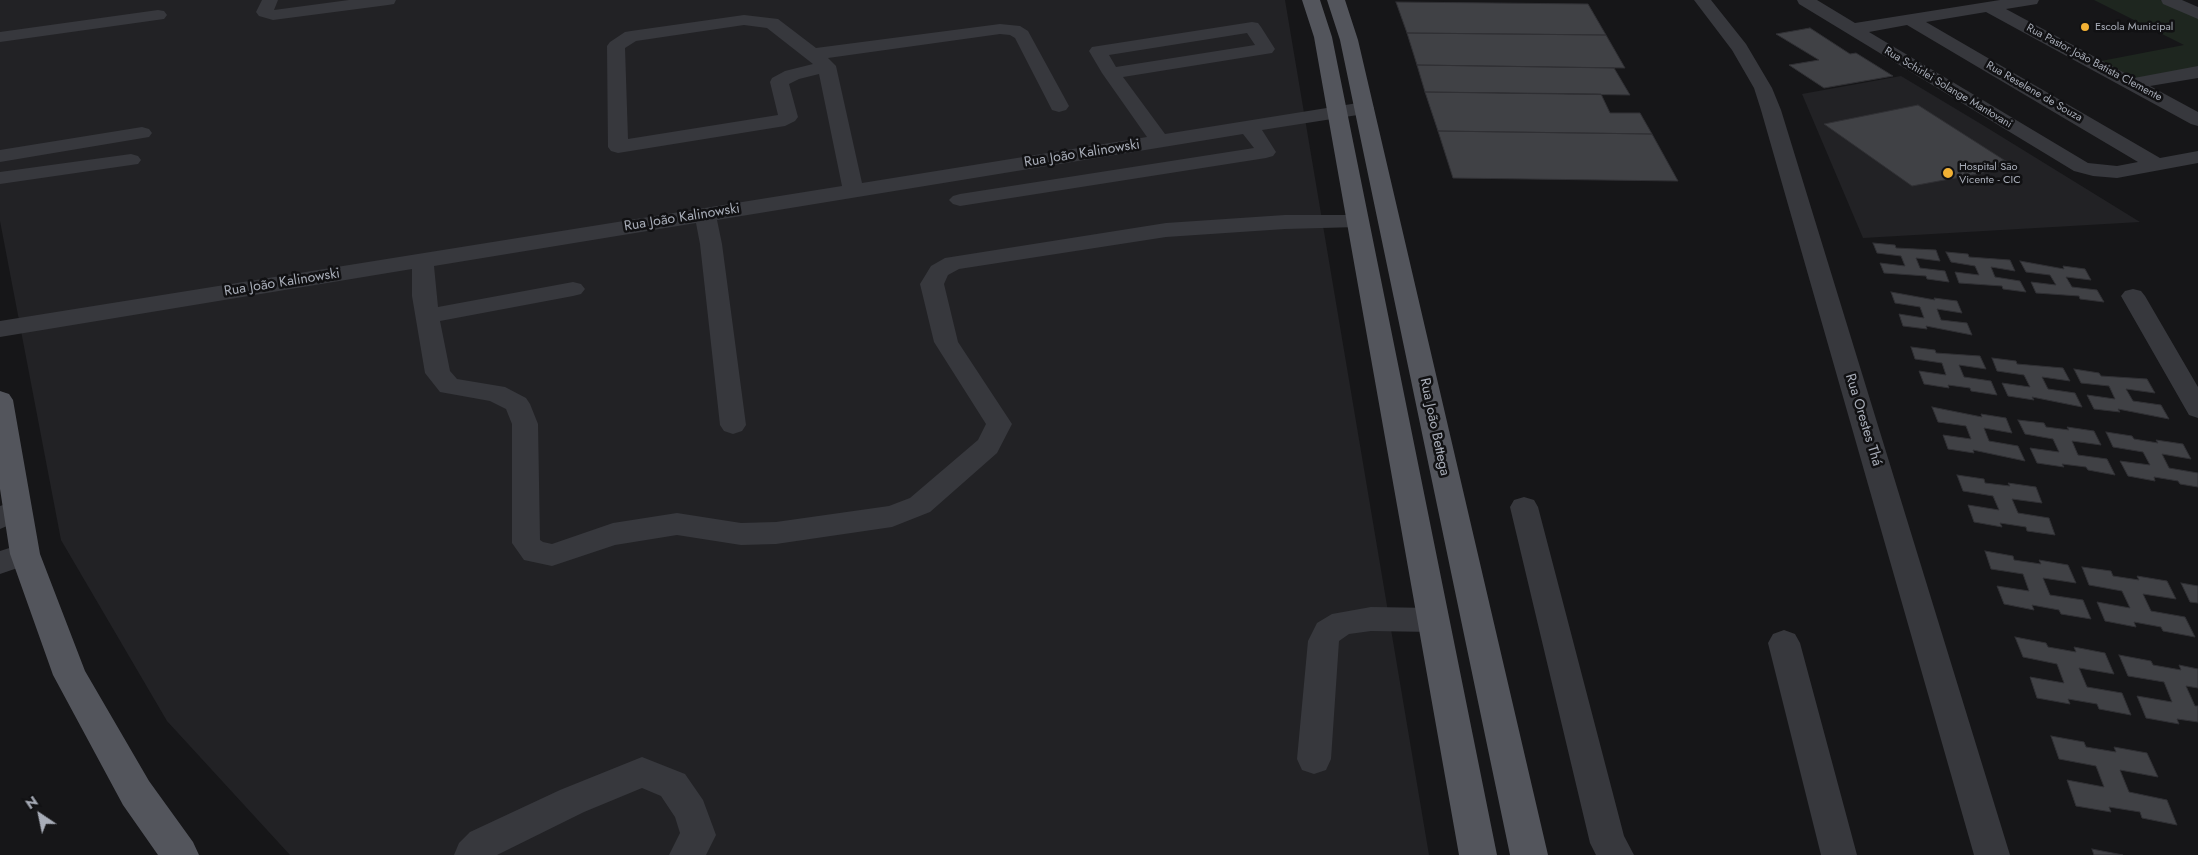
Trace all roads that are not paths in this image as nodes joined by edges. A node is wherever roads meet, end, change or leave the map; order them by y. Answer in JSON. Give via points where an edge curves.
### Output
{"nodes":[{"id":1,"x":270,"y":0,"type":"edge"},
{"id":2,"x":388,"y":0,"type":"edge"},
{"id":3,"x":1311,"y":0,"type":"edge"},
{"id":4,"x":1336,"y":0,"type":"edge"},
{"id":5,"x":1702,"y":0,"type":"edge"},
{"id":6,"x":1805,"y":0,"type":"edge"},
{"id":7,"x":1916,"y":0,"type":"edge"},
{"id":8,"x":2169,"y":0,"type":"edge"},
{"id":9,"x":2022,"y":1,"type":"edge"},
{"id":10,"x":1990,"y":7,"type":"junction"},
{"id":11,"x":2198,"y":14,"type":"edge"},
{"id":12,"x":158,"y":15,"type":"dead end"},
{"id":13,"x":1942,"y":15,"type":"junction"},
{"id":14,"x":1910,"y":20,"type":"junction"},
{"id":15,"x":1853,"y":29,"type":"junction"},
{"id":16,"x":0,"y":37,"type":"edge"},
{"id":17,"x":821,"y":60,"type":"junction"},
{"id":18,"x":2198,"y":72,"type":"edge"},
{"id":19,"x":1111,"y":73,"type":"junction"},
{"id":20,"x":2133,"y":84,"type":"junction"},
{"id":21,"x":1059,"y":106,"type":"dead end"},
{"id":22,"x":1364,"y":108,"type":"junction"},
{"id":23,"x":1337,"y":112,"type":"junction"},
{"id":24,"x":2198,"y":120,"type":"edge"},
{"id":25,"x":1248,"y":127,"type":"junction"},
{"id":26,"x":142,"y":133,"type":"dead end"},
{"id":27,"x":1160,"y":141,"type":"junction"},
{"id":28,"x":0,"y":156,"type":"edge"},
{"id":29,"x":2198,"y":157,"type":"edge"},
{"id":30,"x":131,"y":160,"type":"dead end"},
{"id":31,"x":2158,"y":165,"type":"junction"},
{"id":32,"x":0,"y":178,"type":"edge"},
{"id":33,"x":853,"y":191,"type":"junction"},
{"id":34,"x":960,"y":200,"type":"dead end"},
{"id":35,"x":705,"y":215,"type":"junction"},
{"id":36,"x":1358,"y":221,"type":"junction"},
{"id":37,"x":423,"y":260,"type":"junction"},
{"id":38,"x":573,"y":289,"type":"dead end"},
{"id":39,"x":2133,"y":296,"type":"dead end"},
{"id":40,"x":427,"y":316,"type":"junction"},
{"id":41,"x":0,"y":329,"type":"edge"},
{"id":42,"x":0,"y":400,"type":"edge"},
{"id":43,"x":2198,"y":409,"type":"edge"},
{"id":44,"x":733,"y":426,"type":"dead end"},
{"id":45,"x":1524,"y":507,"type":"dead end"},
{"id":46,"x":9,"y":514,"type":"edge"},
{"id":47,"x":13,"y":558,"type":"edge"},
{"id":48,"x":1434,"y":620,"type":"junction"},
{"id":49,"x":1784,"y":643,"type":"dead end"},
{"id":50,"x":1314,"y":758,"type":"dead end"},
{"id":51,"x":180,"y":855,"type":"edge"},
{"id":52,"x":472,"y":855,"type":"edge"},
{"id":53,"x":688,"y":855,"type":"edge"},
{"id":54,"x":1478,"y":855,"type":"edge"},
{"id":55,"x":1529,"y":855,"type":"edge"},
{"id":56,"x":1616,"y":855,"type":"edge"},
{"id":57,"x":1839,"y":855,"type":"edge"},
{"id":58,"x":1992,"y":855,"type":"edge"}],
"edges":[{"from":1,"to":2,"type":"street","via":[[266,12],[273,15]]},
{"from":3,"to":23,"type":"main road","via":[[1323,37]]},
{"from":4,"to":22,"type":"main road","name":"Rua João Bettega","via":[[1349,40]]},
{"from":5,"to":58,"type":"street","name":"Rua Orestes Thá","via":[[1740,48],[1763,88],[1771,110]]},
{"from":6,"to":15,"type":"street","name":"Rua Schirlei Solange Mantovani"},
{"from":7,"to":13,"type":"street"},
{"from":8,"to":11,"type":"street"},
{"from":9,"to":10,"type":"street"},
{"from":10,"to":13,"type":"street"},
{"from":10,"to":20,"type":"street","name":"Rua Pastor João Batista Clemente"},
{"from":12,"to":16,"type":"street"},
{"from":13,"to":14,"type":"street"},
{"from":14,"to":15,"type":"street"},
{"from":14,"to":31,"type":"street","name":"Rua Reselene de Souza"},
{"from":15,"to":31,"type":"street","name":"Rua Schirlei Solange Mantovani","via":[[2062,157],[2093,170],[2117,172]]},
{"from":17,"to":17,"type":"street","via":[[772,23],[744,20],[631,36],[616,46],[618,147],[778,122],[788,116],[779,82]]},
{"from":17,"to":21,"type":"street","via":[[1000,29],[1014,30],[1022,35]]},
{"from":17,"to":33,"type":"street"},
{"from":18,"to":20,"type":"street"},
{"from":19,"to":19,"type":"street","via":[[1098,51],[1252,27],[1266,49]]},
{"from":19,"to":27,"type":"street"},
{"from":20,"to":24,"type":"street","name":"Rua Pastor João Batista Clemente"},
{"from":22,"to":23,"type":"street","name":"Rua João Kalinowski"},
{"from":22,"to":55,"type":"main road","name":"Rua João Bettega"},
{"from":23,"to":25,"type":"street","name":"Rua João Kalinowski"},
{"from":23,"to":36,"type":"main road"},
{"from":25,"to":27,"type":"street","name":"Rua João Kalinowski"},
{"from":25,"to":34,"type":"street","via":[[1270,160]]},
{"from":26,"to":28,"type":"street"},
{"from":27,"to":33,"type":"street","name":"Rua João Kalinowski"},
{"from":29,"to":31,"type":"street","name":"Rua Schirlei Solange Mantovani"},
{"from":30,"to":32,"type":"street"},
{"from":33,"to":35,"type":"street","name":"Rua João Kalinowski"},
{"from":35,"to":37,"type":"street","name":"Rua João Kalinowski"},
{"from":35,"to":44,"type":"street"},
{"from":36,"to":40,"type":"street","via":[[1166,230],[953,263],[939,271],[932,284],[946,342],[999,424],[988,446],[920,505],[892,516],[776,533],[741,534],[677,524],[613,534],[552,555],[534,552],[526,544],[525,424],[516,404],[496,393],[449,386],[438,373]]},
{"from":36,"to":48,"type":"main road"},
{"from":37,"to":40,"type":"street"},
{"from":37,"to":41,"type":"street","name":"Rua João Kalinowski"},
{"from":38,"to":40,"type":"street"},
{"from":39,"to":43,"type":"street"},
{"from":42,"to":46,"type":"main road"},
{"from":45,"to":56,"type":"street","via":[[1608,843]]},
{"from":46,"to":47,"type":"main road"},
{"from":47,"to":51,"type":"main road","via":[[44,608],[70,675],[101,733],[136,793]]},
{"from":48,"to":50,"type":"street","via":[[1371,619],[1343,623],[1328,632],[1322,641]]},
{"from":48,"to":54,"type":"main road"},
{"from":49,"to":57,"type":"street"},
{"from":52,"to":53,"type":"street","via":[[483,844],[642,772],[673,785],[691,811],[698,835]]}]}
